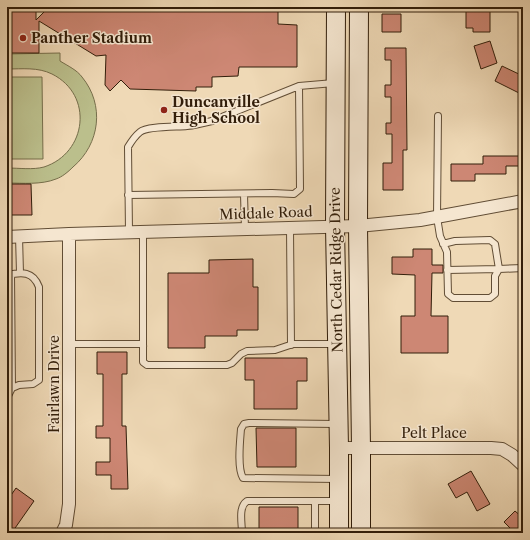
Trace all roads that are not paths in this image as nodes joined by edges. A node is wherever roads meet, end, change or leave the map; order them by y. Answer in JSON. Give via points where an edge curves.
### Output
{"nodes":[{"id":1,"x":336,"y":7,"type":"edge"},
{"id":2,"x":359,"y":7,"type":"edge"},
{"id":3,"x":336,"y":83,"type":"junction"},
{"id":4,"x":299,"y":86,"type":"junction"},
{"id":5,"x":438,"y":116,"type":"dead end"},
{"id":6,"x":244,"y":194,"type":"junction"},
{"id":7,"x":128,"y":195,"type":"junction"},
{"id":8,"x":523,"y":201,"type":"edge"},
{"id":9,"x":437,"y":217,"type":"junction"},
{"id":10,"x":335,"y":226,"type":"junction"},
{"id":11,"x":358,"y":226,"type":"junction"},
{"id":12,"x":290,"y":228,"type":"junction"},
{"id":13,"x":245,"y":229,"type":"junction"},
{"id":14,"x":129,"y":232,"type":"junction"},
{"id":15,"x":143,"y":232,"type":"junction"},
{"id":16,"x":69,"y":234,"type":"junction"},
{"id":17,"x":13,"y":237,"type":"edge"},
{"id":18,"x":443,"y":244,"type":"junction"},
{"id":19,"x":523,"y":268,"type":"edge"},
{"id":20,"x":499,"y":269,"type":"junction"},
{"id":21,"x":448,"y":270,"type":"junction"},
{"id":22,"x":20,"y":273,"type":"junction"},
{"id":23,"x":9,"y":274,"type":"edge"},
{"id":24,"x":69,"y":344,"type":"junction"},
{"id":25,"x":337,"y":344,"type":"junction"},
{"id":26,"x":291,"y":345,"type":"junction"},
{"id":27,"x":143,"y":346,"type":"junction"},
{"id":28,"x":12,"y":388,"type":"junction"},
{"id":29,"x":7,"y":398,"type":"edge"},
{"id":30,"x":339,"y":424,"type":"junction"},
{"id":31,"x":339,"y":448,"type":"junction"},
{"id":32,"x":361,"y":448,"type":"junction"},
{"id":33,"x":523,"y":465,"type":"edge"},
{"id":34,"x":339,"y":479,"type":"junction"},
{"id":35,"x":315,"y":501,"type":"junction"},
{"id":36,"x":339,"y":501,"type":"junction"},
{"id":37,"x":62,"y":533,"type":"edge"},
{"id":38,"x":242,"y":533,"type":"edge"},
{"id":39,"x":315,"y":533,"type":"edge"},
{"id":40,"x":339,"y":533,"type":"edge"},
{"id":41,"x":361,"y":533,"type":"edge"}],
"edges":[{"from":1,"to":3,"type":"main road","name":"North Cedar Ridge Drive"},
{"from":2,"to":11,"type":"main road","name":"North Cedar Ridge Drive"},
{"from":3,"to":4,"type":"lane"},
{"from":3,"to":10,"type":"main road","name":"North Cedar Ridge Drive"},
{"from":4,"to":6,"type":"lane","via":[[300,189],[294,194]]},
{"from":4,"to":7,"type":"lane","via":[[212,121],[141,131],[128,147]]},
{"from":5,"to":9,"type":"lane"},
{"from":6,"to":7,"type":"lane"},
{"from":6,"to":13,"type":"lane"},
{"from":7,"to":14,"type":"lane"},
{"from":8,"to":9,"type":"street","name":"Middale Road"},
{"from":9,"to":11,"type":"street","name":"Middale Road"},
{"from":9,"to":18,"type":"lane"},
{"from":10,"to":11,"type":"street","name":"Middale Road"},
{"from":10,"to":12,"type":"street","name":"Middale Road"},
{"from":10,"to":25,"type":"main road","name":"North Cedar Ridge Drive"},
{"from":11,"to":32,"type":"main road","name":"North Cedar Ridge Drive"},
{"from":12,"to":13,"type":"street","name":"Middale Road"},
{"from":12,"to":26,"type":"lane"},
{"from":13,"to":15,"type":"street","name":"Middale Road"},
{"from":14,"to":15,"type":"street","name":"Middale Road"},
{"from":14,"to":16,"type":"street","name":"Middale Road"},
{"from":15,"to":27,"type":"lane"},
{"from":16,"to":17,"type":"street","name":"Middale Road"},
{"from":16,"to":24,"type":"street","name":"Fairlawn Drive"},
{"from":17,"to":22,"type":"lane"},
{"from":18,"to":20,"type":"lane","via":[[490,240],[495,244]]},
{"from":18,"to":21,"type":"lane","via":[[447,252]]},
{"from":19,"to":20,"type":"lane"},
{"from":20,"to":21,"type":"lane"},
{"from":20,"to":21,"type":"lane","via":[[495,276],[495,294],[490,298],[453,298],[448,294]]},
{"from":22,"to":23,"type":"lane"},
{"from":22,"to":28,"type":"lane","via":[[28,274],[36,280],[39,287],[39,380],[33,384]]},
{"from":23,"to":28,"type":"lane"},
{"from":24,"to":27,"type":"lane"},
{"from":24,"to":37,"type":"street","name":"Fairlawn Drive","via":[[69,504],[66,525]]},
{"from":25,"to":26,"type":"lane"},
{"from":25,"to":30,"type":"main road","name":"North Cedar Ridge Drive"},
{"from":26,"to":27,"type":"lane","via":[[275,350],[247,351],[227,366],[147,365],[143,362]]},
{"from":28,"to":29,"type":"lane"},
{"from":30,"to":31,"type":"main road","name":"North Cedar Ridge Drive"},
{"from":30,"to":34,"type":"lane","via":[[244,424],[241,429],[240,474],[243,478]]},
{"from":31,"to":32,"type":"street","name":"Pelt Place"},
{"from":31,"to":34,"type":"main road","name":"North Cedar Ridge Drive"},
{"from":32,"to":33,"type":"street","name":"Pelt Place","via":[[502,449]]},
{"from":32,"to":41,"type":"main road","name":"North Cedar Ridge Drive"},
{"from":34,"to":36,"type":"main road","name":"North Cedar Ridge Drive"},
{"from":35,"to":36,"type":"lane"},
{"from":35,"to":38,"type":"lane","via":[[248,501],[242,507]]},
{"from":35,"to":39,"type":"lane"},
{"from":36,"to":40,"type":"main road","name":"North Cedar Ridge Drive"}]}
